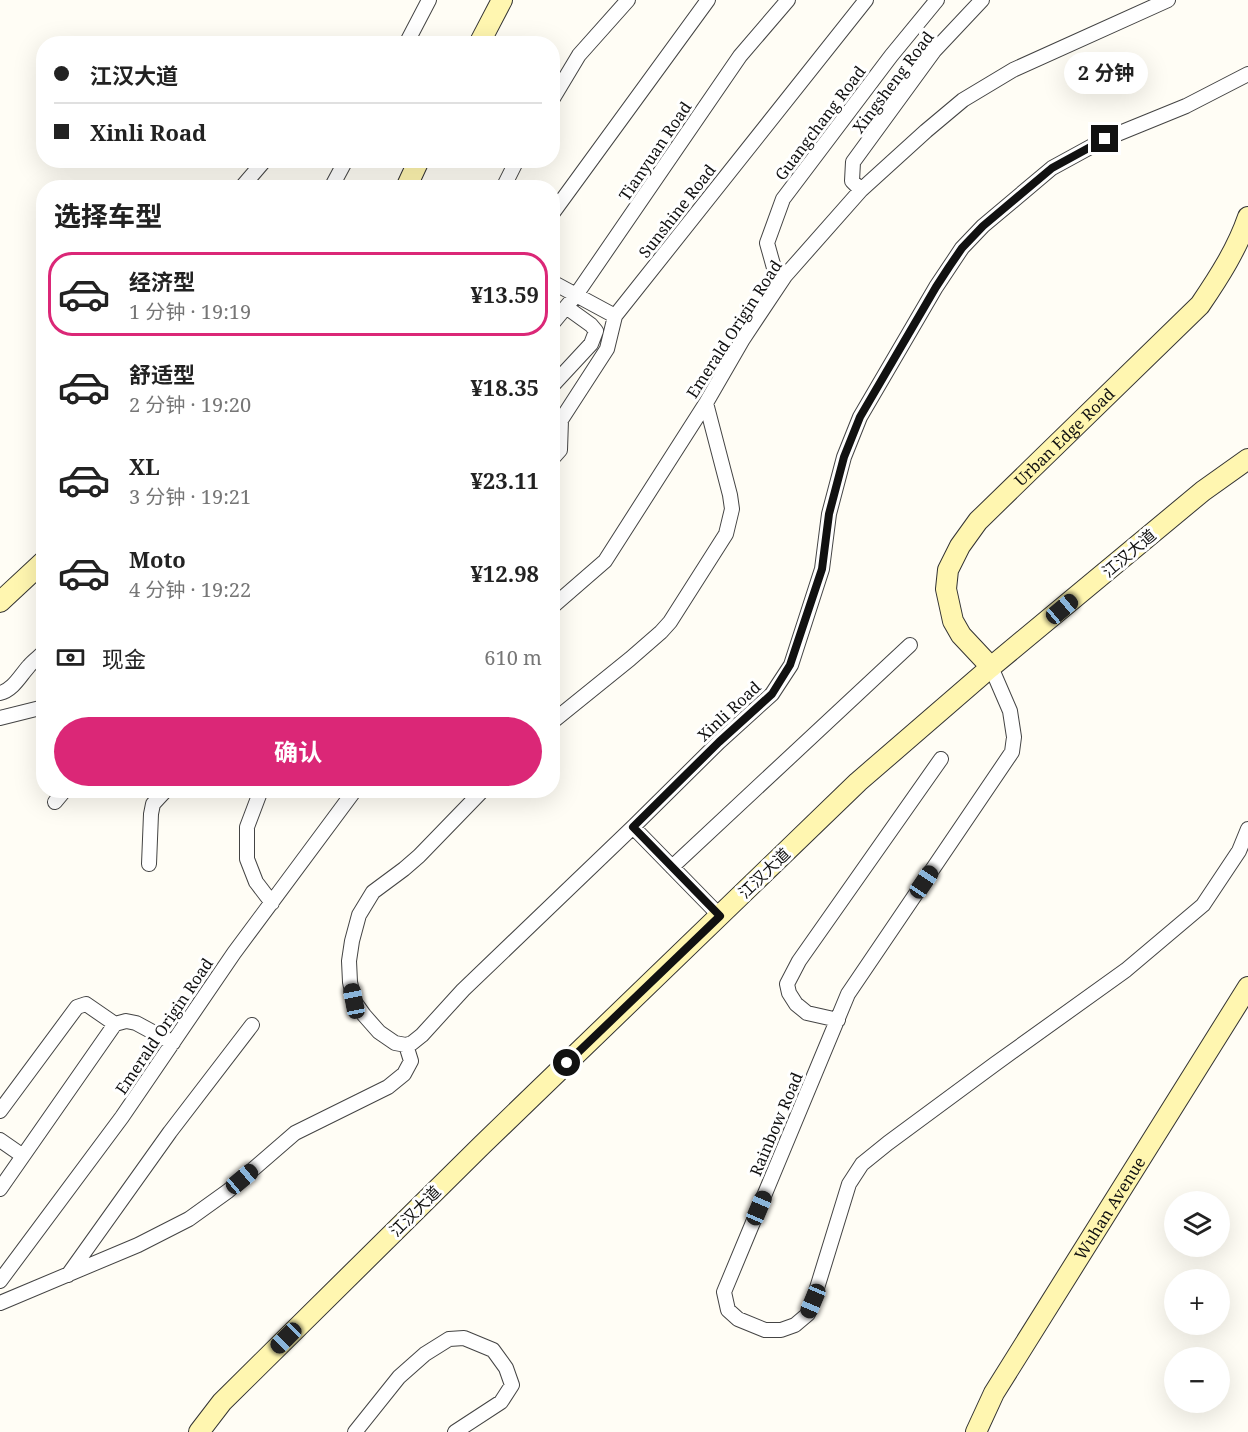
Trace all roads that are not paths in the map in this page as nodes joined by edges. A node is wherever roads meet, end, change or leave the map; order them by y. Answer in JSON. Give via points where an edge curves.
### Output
{"nodes":[{"id":1,"x":429,"y":0,"type":"edge"},
{"id":2,"x":502,"y":0,"type":"edge"},
{"id":3,"x":628,"y":0,"type":"edge"},
{"id":4,"x":708,"y":0,"type":"edge"},
{"id":5,"x":788,"y":0,"type":"edge"},
{"id":6,"x":866,"y":0,"type":"edge"},
{"id":7,"x":937,"y":0,"type":"edge"},
{"id":8,"x":982,"y":0,"type":"edge"},
{"id":9,"x":1168,"y":0,"type":"edge"},
{"id":10,"x":410,"y":36,"type":"edge"},
{"id":11,"x":483,"y":36,"type":"edge"},
{"id":12,"x":1248,"y":74,"type":"edge"},
{"id":13,"x":560,"y":87,"type":"edge"},
{"id":14,"x":258,"y":168,"type":"edge"},
{"id":15,"x":248,"y":180,"type":"edge"},
{"id":16,"x":861,"y":190,"type":"junction"},
{"id":17,"x":560,"y":203,"type":"edge"},
{"id":18,"x":1248,"y":217,"type":"edge"},
{"id":19,"x":785,"y":276,"type":"junction"},
{"id":20,"x":560,"y":286,"type":"edge"},
{"id":21,"x":576,"y":295,"type":"junction"},
{"id":22,"x":566,"y":307,"type":"junction"},
{"id":23,"x":560,"y":314,"type":"edge"},
{"id":24,"x":615,"y":316,"type":"junction"},
{"id":25,"x":560,"y":377,"type":"edge"},
{"id":26,"x":706,"y":403,"type":"junction"},
{"id":27,"x":560,"y":450,"type":"edge"},
{"id":28,"x":1248,"y":459,"type":"edge"},
{"id":29,"x":36,"y":568,"type":"edge"},
{"id":30,"x":560,"y":600,"type":"edge"},
{"id":31,"x":0,"y":602,"type":"edge"},
{"id":32,"x":910,"y":645,"type":"dead end"},
{"id":33,"x":36,"y":659,"type":"edge"},
{"id":34,"x":991,"y":667,"type":"junction"},
{"id":35,"x":0,"y":693,"type":"edge"},
{"id":36,"x":36,"y":709,"type":"edge"},
{"id":37,"x":560,"y":716,"type":"edge"},
{"id":38,"x":0,"y":718,"type":"edge"},
{"id":39,"x":941,"y":759,"type":"dead end"},
{"id":40,"x":58,"y":798,"type":"edge"},
{"id":41,"x":159,"y":798,"type":"edge"},
{"id":42,"x":258,"y":798,"type":"edge"},
{"id":43,"x":349,"y":798,"type":"edge"},
{"id":44,"x":475,"y":798,"type":"edge"},
{"id":45,"x":55,"y":802,"type":"dead end"},
{"id":46,"x":633,"y":827,"type":"junction"},
{"id":47,"x":1248,"y":829,"type":"edge"},
{"id":48,"x":149,"y":864,"type":"dead end"},
{"id":49,"x":672,"y":867,"type":"junction"},
{"id":50,"x":272,"y":903,"type":"junction"},
{"id":51,"x":720,"y":916,"type":"junction"},
{"id":52,"x":1248,"y":987,"type":"edge"},
{"id":53,"x":837,"y":1020,"type":"junction"},
{"id":54,"x":115,"y":1024,"type":"junction"},
{"id":55,"x":252,"y":1025,"type":"dead end"},
{"id":56,"x":173,"y":1043,"type":"junction"},
{"id":57,"x":406,"y":1045,"type":"junction"},
{"id":58,"x":0,"y":1111,"type":"edge"},
{"id":59,"x":0,"y":1140,"type":"edge"},
{"id":60,"x":23,"y":1156,"type":"junction"},
{"id":61,"x":0,"y":1189,"type":"edge"},
{"id":62,"x":68,"y":1275,"type":"junction"},
{"id":63,"x":0,"y":1281,"type":"edge"},
{"id":64,"x":0,"y":1304,"type":"edge"},
{"id":65,"x":199,"y":1432,"type":"edge"},
{"id":66,"x":355,"y":1432,"type":"edge"},
{"id":67,"x":454,"y":1432,"type":"edge"},
{"id":68,"x":976,"y":1432,"type":"edge"}],
"edges":[{"from":1,"to":10,"type":"street"},
{"from":2,"to":11,"type":"main road"},
{"from":3,"to":13,"type":"street","via":[[579,55]]},
{"from":4,"to":17,"type":"street"},
{"from":5,"to":21,"type":"street","name":"Tianyuan Road","via":[[740,56]]},
{"from":6,"to":24,"type":"street","name":"Sunshine Road"},
{"from":7,"to":19,"type":"street","name":"Guangchang Road","via":[[783,199],[767,243],[774,268]]},
{"from":8,"to":16,"type":"street","name":"Xingsheng Road","via":[[934,51],[854,162],[852,181]]},
{"from":9,"to":16,"type":"street","name":"Emerald Origin Road","via":[[988,84],[963,100]]},
{"from":12,"to":46,"type":"street","name":"Xinli Road","via":[[1186,106],[1105,139],[1052,168],[962,248],[866,407],[844,457],[829,514],[822,569],[790,665],[772,694]]},
{"from":14,"to":15,"type":"street"},
{"from":16,"to":19,"type":"street","name":"Emerald Origin Road"},
{"from":18,"to":34,"type":"main road","name":"Urban Edge Road","via":[[1223,271],[1200,305],[978,521],[960,546],[948,570],[946,589],[953,621]]},
{"from":19,"to":26,"type":"street","name":"Emerald Origin Road"},
{"from":20,"to":21,"type":"street"},
{"from":21,"to":22,"type":"street","name":"Tianyuan Road"},
{"from":21,"to":24,"type":"street"},
{"from":22,"to":23,"type":"street","name":"Tianyuan Road"},
{"from":22,"to":25,"type":"street","via":[[596,331],[591,344]]},
{"from":24,"to":27,"type":"street","name":"Sunshine Road","via":[[607,349],[561,420]]},
{"from":26,"to":30,"type":"street","name":"Emerald Origin Road","via":[[605,561]]},
{"from":26,"to":37,"type":"street","via":[[730,495],[732,509],[726,534],[670,622]]},
{"from":28,"to":34,"type":"main road","name":"江汉大道","via":[[1203,491]]},
{"from":29,"to":31,"type":"main road"},
{"from":32,"to":49,"type":"street"},
{"from":33,"to":35,"type":"street","via":[[13,685]]},
{"from":34,"to":51,"type":"main road","name":"江汉大道","via":[[858,782]]},
{"from":34,"to":53,"type":"street","name":"Rainbow Road","via":[[1010,711],[1012,752],[848,994]]},
{"from":36,"to":38,"type":"street"},
{"from":39,"to":53,"type":"street","via":[[799,961],[787,984],[796,1004],[807,1013]]},
{"from":40,"to":45,"type":"street"},
{"from":41,"to":48,"type":"street","via":[[151,814]]},
{"from":42,"to":50,"type":"street","via":[[247,827],[247,859],[256,882]]},
{"from":43,"to":50,"type":"street","name":"Emerald Origin Road"},
{"from":44,"to":57,"type":"street","via":[[418,856],[374,892],[359,915],[349,961],[354,1001],[379,1032],[394,1043]]},
{"from":46,"to":49,"type":"street"},
{"from":46,"to":57,"type":"street","name":"Xinli Road","via":[[463,990],[422,1035]]},
{"from":47,"to":53,"type":"street","name":"Rainbow Road","via":[[1239,851],[1203,905],[1126,970],[862,1164],[849,1184],[808,1314],[782,1330],[765,1330],[738,1319],[728,1310],[724,1292]]},
{"from":49,"to":51,"type":"street"},
{"from":50,"to":56,"type":"street","name":"Emerald Origin Road"},
{"from":51,"to":65,"type":"main road","name":"江汉大道","via":[[230,1394]]},
{"from":52,"to":68,"type":"main road","name":"Wuhan Avenue","via":[[994,1394]]},
{"from":54,"to":56,"type":"street","via":[[136,1023]]},
{"from":54,"to":58,"type":"street","via":[[86,1004],[77,1006]]},
{"from":54,"to":60,"type":"street"},
{"from":55,"to":62,"type":"street"},
{"from":56,"to":63,"type":"street","name":"Emerald Origin Road"},
{"from":57,"to":62,"type":"street","via":[[411,1061],[404,1074],[388,1087],[295,1133],[189,1219]]},
{"from":59,"to":60,"type":"street"},
{"from":60,"to":61,"type":"street"},
{"from":62,"to":64,"type":"street"},
{"from":66,"to":67,"type":"street","via":[[399,1377],[425,1354],[449,1339],[464,1338],[493,1350],[512,1385],[501,1402]]}]}
